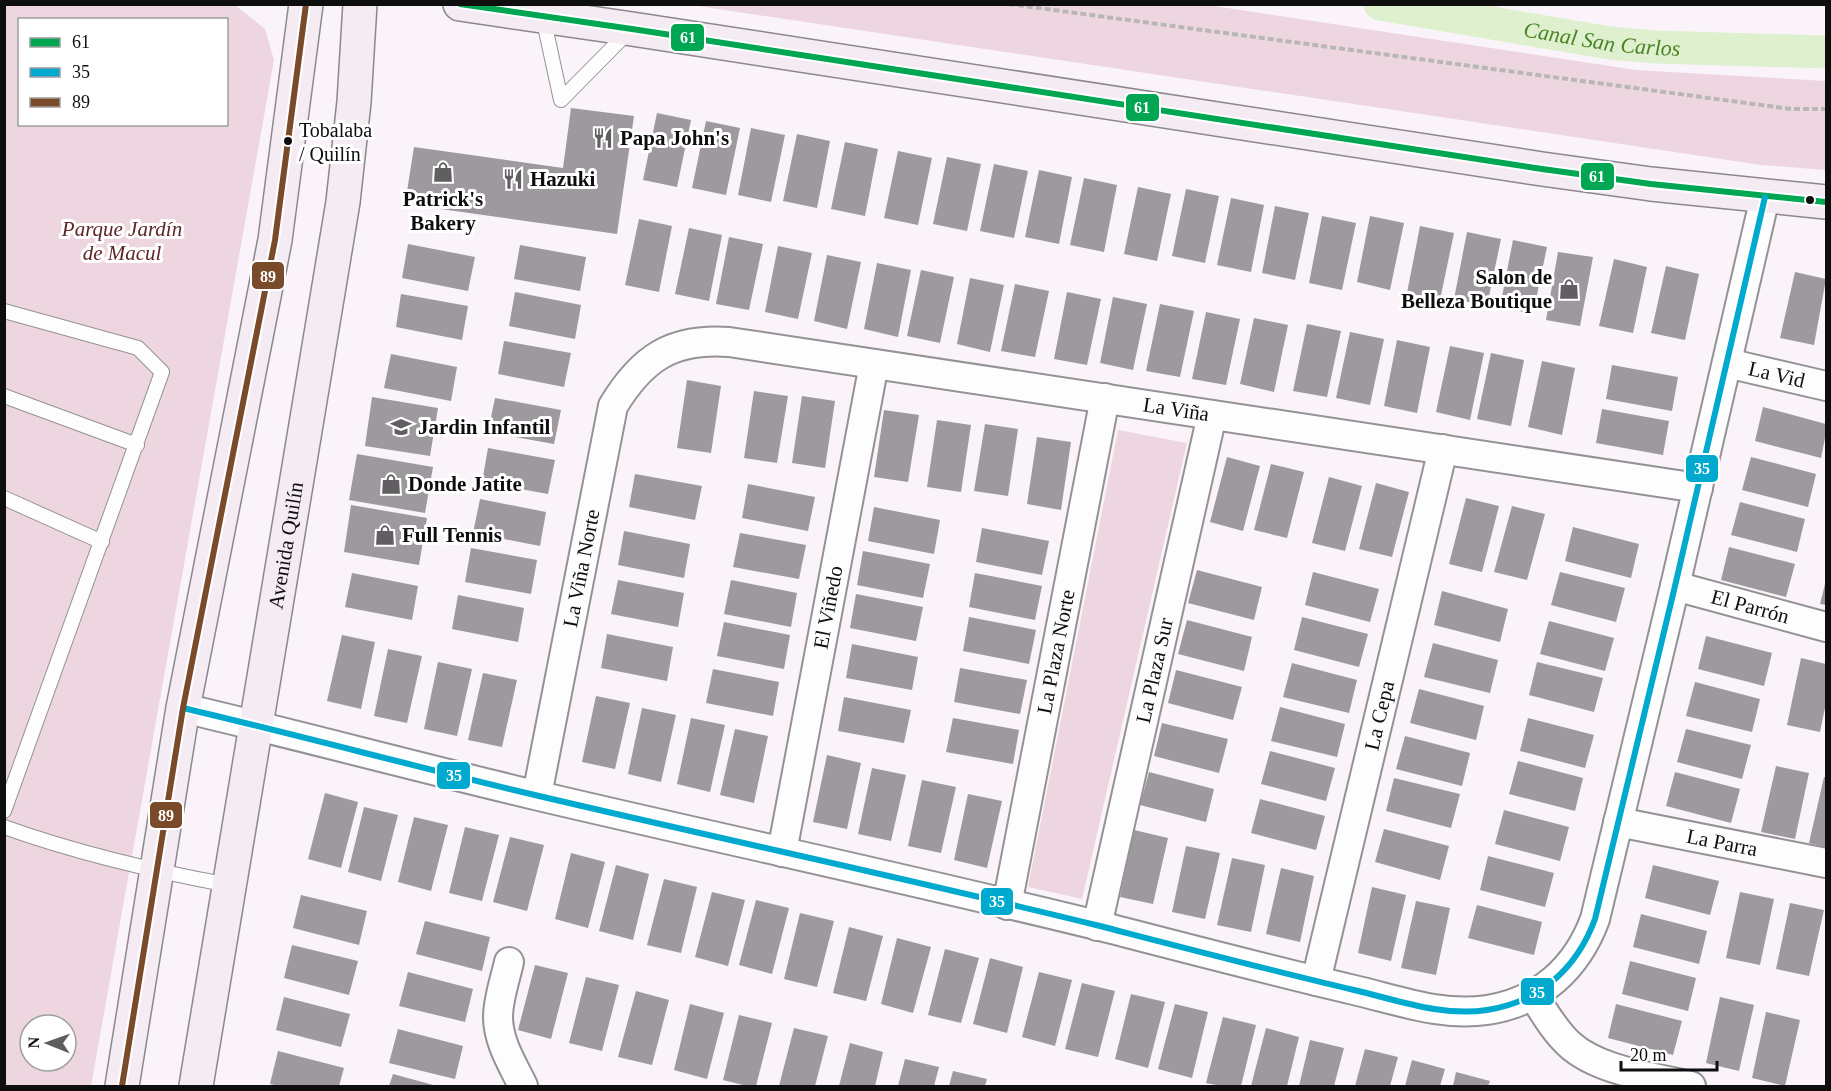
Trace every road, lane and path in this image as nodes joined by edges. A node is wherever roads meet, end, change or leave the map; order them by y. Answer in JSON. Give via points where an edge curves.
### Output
{"nodes":[{"id":1,"x":306,"y":4,"type":"edge"},
{"id":2,"x":360,"y":4,"type":"edge"},
{"id":3,"x":460,"y":4,"type":"edge"},
{"id":4,"x":1009,"y":4,"type":"edge"},
{"id":5,"x":543,"y":17,"type":"junction"},
{"id":6,"x":632,"y":28,"type":"junction"},
{"id":7,"x":1827,"y":109,"type":"edge"},
{"id":8,"x":1765,"y":197,"type":"junction"},
{"id":9,"x":1827,"y":202,"type":"edge"},
{"id":10,"x":4,"y":311,"type":"edge"},
{"id":11,"x":655,"y":357,"type":"joint"},
{"id":12,"x":1727,"y":363,"type":"junction"},
{"id":13,"x":874,"y":364,"type":"junction"},
{"id":14,"x":1827,"y":387,"type":"edge"},
{"id":15,"x":4,"y":396,"type":"edge"},
{"id":16,"x":1105,"y":398,"type":"junction"},
{"id":17,"x":1212,"y":415,"type":"junction"},
{"id":18,"x":136,"y":445,"type":"junction"},
{"id":19,"x":1443,"y":449,"type":"junction"},
{"id":20,"x":1698,"y":488,"type":"junction"},
{"id":21,"x":4,"y":498,"type":"edge"},
{"id":22,"x":102,"y":542,"type":"junction"},
{"id":23,"x":1675,"y":586,"type":"junction"},
{"id":24,"x":1827,"y":627,"type":"edge"},
{"id":25,"x":183,"y":708,"type":"junction"},
{"id":26,"x":256,"y":725,"type":"junction"},
{"id":27,"x":537,"y":795,"type":"junction"},
{"id":28,"x":4,"y":811,"type":"edge"},
{"id":29,"x":1618,"y":822,"type":"junction"},
{"id":30,"x":4,"y":827,"type":"edge"},
{"id":31,"x":782,"y":852,"type":"junction"},
{"id":32,"x":1827,"y":863,"type":"edge"},
{"id":33,"x":156,"y":872,"type":"junction"},
{"id":34,"x":229,"y":885,"type":"junction"},
{"id":35,"x":1007,"y":905,"type":"junction"},
{"id":36,"x":1097,"y":926,"type":"junction"},
{"id":37,"x":509,"y":962,"type":"dead end"},
{"id":38,"x":1316,"y":981,"type":"junction"},
{"id":39,"x":1533,"y":995,"type":"junction"},
{"id":40,"x":122,"y":1086,"type":"edge"},
{"id":41,"x":196,"y":1086,"type":"edge"},
{"id":42,"x":523,"y":1086,"type":"edge"},
{"id":43,"x":1691,"y":1086,"type":"edge"}],
"edges":[{"from":1,"to":25,"type":"main road","via":[[275,240]]},
{"from":2,"to":26,"type":"main road","name":"Avenida Quilín","via":[[343,202]]},
{"from":3,"to":5,"type":"main road"},
{"from":4,"to":7,"type":"path","via":[[1780,107]]},
{"from":5,"to":6,"type":"main road"},
{"from":5,"to":6,"type":"lane","via":[[561,100]]},
{"from":6,"to":8,"type":"main road","via":[[1542,169]]},
{"from":8,"to":9,"type":"main road"},
{"from":8,"to":12,"type":"street"},
{"from":10,"to":18,"type":"lane","via":[[138,348],[162,372]]},
{"from":11,"to":13,"type":"street","name":"La Viña","via":[[672,348],[709,340]]},
{"from":11,"to":27,"type":"street","name":"La Viña Norte","via":[[624,387],[613,406]]},
{"from":12,"to":14,"type":"street","name":"La Vid"},
{"from":12,"to":20,"type":"street"},
{"from":13,"to":16,"type":"street","name":"La Viña"},
{"from":13,"to":31,"type":"street","name":"El Viñedo"},
{"from":15,"to":18,"type":"lane"},
{"from":16,"to":17,"type":"street","name":"La Viña"},
{"from":16,"to":35,"type":"street","name":"La Plaza Norte"},
{"from":17,"to":19,"type":"street","name":"La Viña"},
{"from":17,"to":36,"type":"street","name":"La Plaza Sur"},
{"from":18,"to":22,"type":"lane"},
{"from":19,"to":20,"type":"street","name":"La Viña"},
{"from":19,"to":38,"type":"street","name":"La Cepa"},
{"from":20,"to":23,"type":"street"},
{"from":21,"to":22,"type":"lane"},
{"from":22,"to":28,"type":"lane"},
{"from":23,"to":24,"type":"street","name":"El Parrón"},
{"from":23,"to":29,"type":"street"},
{"from":25,"to":26,"type":"street"},
{"from":25,"to":33,"type":"main road"},
{"from":26,"to":27,"type":"street"},
{"from":26,"to":34,"type":"main road","name":"Avenida Quilín"},
{"from":27,"to":31,"type":"street"},
{"from":29,"to":32,"type":"street","name":"La Parra"},
{"from":29,"to":39,"type":"street","via":[[1595,919],[1582,950],[1561,975]]},
{"from":30,"to":33,"type":"lane"},
{"from":31,"to":35,"type":"street"},
{"from":33,"to":34,"type":"lane"},
{"from":33,"to":40,"type":"main road"},
{"from":34,"to":41,"type":"main road","name":"Avenida Quilín"},
{"from":35,"to":36,"type":"street"},
{"from":36,"to":38,"type":"street"},
{"from":37,"to":42,"type":"street","via":[[499,1028]]},
{"from":38,"to":39,"type":"street","via":[[1461,1012],[1487,1010]]},
{"from":39,"to":43,"type":"street","via":[[1561,1036],[1586,1057],[1603,1065]]}]}
